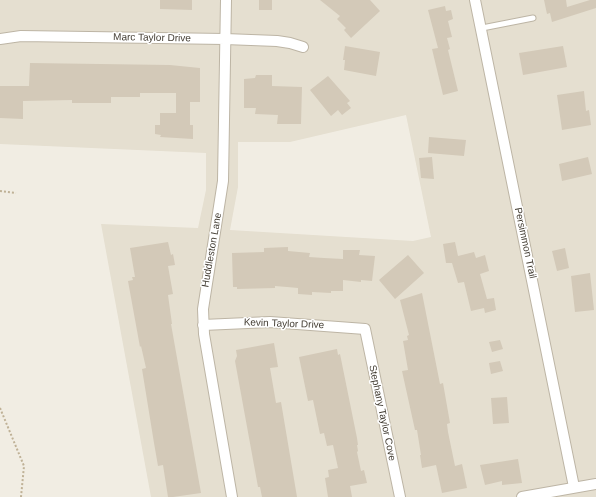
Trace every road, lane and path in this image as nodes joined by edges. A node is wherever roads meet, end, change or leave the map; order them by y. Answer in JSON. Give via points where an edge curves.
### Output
{"nodes":[{"id":1,"x":226,"y":0,"type":"edge"},
{"id":2,"x":475,"y":0,"type":"edge"},
{"id":3,"x":533,"y":18,"type":"dead end"},
{"id":4,"x":482,"y":28,"type":"junction"},
{"id":5,"x":0,"y":39,"type":"edge"},
{"id":6,"x":225,"y":39,"type":"junction"},
{"id":7,"x":303,"y":47,"type":"dead end"},
{"id":8,"x":0,"y":191,"type":"edge"},
{"id":9,"x":16,"y":192,"type":"dead end"},
{"id":10,"x":203,"y":325,"type":"junction"},
{"id":11,"x":365,"y":328,"type":"joint"},
{"id":12,"x":0,"y":408,"type":"edge"},
{"id":13,"x":596,"y":484,"type":"edge"},
{"id":14,"x":574,"y":487,"type":"junction"},
{"id":15,"x":21,"y":497,"type":"edge"},
{"id":16,"x":232,"y":497,"type":"edge"},
{"id":17,"x":400,"y":497,"type":"edge"},
{"id":18,"x":522,"y":497,"type":"edge"}],
"edges":[{"from":1,"to":6,"type":"street","name":"Huddleston Lane"},
{"from":2,"to":4,"type":"street","name":"Persimmon Trail"},
{"from":3,"to":4,"type":"lane"},
{"from":4,"to":14,"type":"street","name":"Persimmon Trail"},
{"from":5,"to":6,"type":"street","name":"Marc Taylor Drive","via":[[21,36]]},
{"from":6,"to":7,"type":"street","name":"Marc Taylor Drive","via":[[277,41]]},
{"from":6,"to":10,"type":"street","name":"Huddleston Lane","via":[[223,181],[204,295]]},
{"from":8,"to":9,"type":"path"},
{"from":10,"to":11,"type":"street","name":"Kevin Taylor Drive","via":[[270,322]]},
{"from":10,"to":16,"type":"street","name":"Huddleston Lane"},
{"from":11,"to":17,"type":"street","name":"Stephany Taylor Cove"},
{"from":12,"to":15,"type":"path","via":[[24,466]]},
{"from":13,"to":14,"type":"street"},
{"from":14,"to":18,"type":"street"}]}
